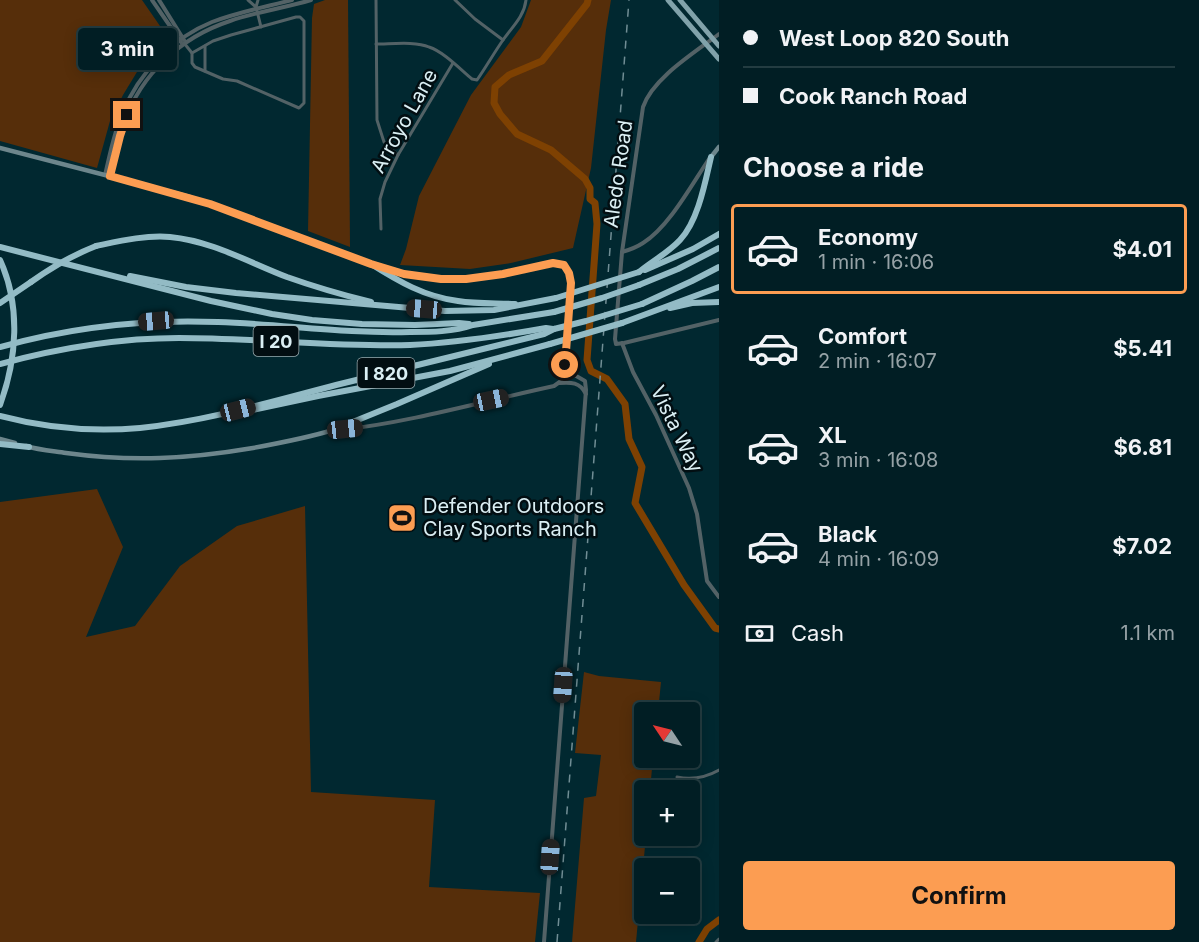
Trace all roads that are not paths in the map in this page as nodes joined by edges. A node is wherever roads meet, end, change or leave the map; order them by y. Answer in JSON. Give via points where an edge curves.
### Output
{"nodes":[{"id":1,"x":152,"y":0,"type":"edge"},
{"id":2,"x":159,"y":0,"type":"edge"},
{"id":3,"x":248,"y":0,"type":"edge"},
{"id":4,"x":258,"y":0,"type":"edge"},
{"id":5,"x":292,"y":0,"type":"edge"},
{"id":6,"x":311,"y":0,"type":"edge"},
{"id":7,"x":376,"y":0,"type":"edge"},
{"id":8,"x":455,"y":0,"type":"edge"},
{"id":9,"x":526,"y":0,"type":"edge"},
{"id":10,"x":668,"y":0,"type":"edge"},
{"id":11,"x":680,"y":0,"type":"edge"},
{"id":12,"x":257,"y":10,"type":"junction"},
{"id":13,"x":261,"y":27,"type":"junction"},
{"id":14,"x":719,"y":34,"type":"edge"},
{"id":15,"x":713,"y":39,"type":"junction"},
{"id":16,"x":503,"y":40,"type":"junction"},
{"id":17,"x":182,"y":41,"type":"junction"},
{"id":18,"x":376,"y":44,"type":"junction"},
{"id":19,"x":706,"y":44,"type":"junction"},
{"id":20,"x":205,"y":46,"type":"junction"},
{"id":21,"x":719,"y":46,"type":"edge"},
{"id":22,"x":192,"y":53,"type":"junction"},
{"id":23,"x":719,"y":59,"type":"edge"},
{"id":24,"x":453,"y":63,"type":"junction"},
{"id":25,"x":205,"y":71,"type":"junction"},
{"id":26,"x":719,"y":147,"type":"edge"},
{"id":27,"x":0,"y":148,"type":"edge"},
{"id":28,"x":398,"y":155,"type":"junction"},
{"id":29,"x":711,"y":157,"type":"junction"},
{"id":30,"x":107,"y":175,"type":"junction"},
{"id":31,"x":381,"y":229,"type":"dead end"},
{"id":32,"x":719,"y":234,"type":"edge"},
{"id":33,"x":0,"y":247,"type":"edge"},
{"id":34,"x":719,"y":248,"type":"edge"},
{"id":35,"x":622,"y":252,"type":"junction"},
{"id":36,"x":0,"y":260,"type":"edge"},
{"id":37,"x":371,"y":264,"type":"junction"},
{"id":38,"x":719,"y":267,"type":"edge"},
{"id":39,"x":639,"y":272,"type":"junction"},
{"id":40,"x":117,"y":277,"type":"junction"},
{"id":41,"x":719,"y":287,"type":"edge"},
{"id":42,"x":719,"y":302,"type":"edge"},
{"id":43,"x":0,"y":303,"type":"edge"},
{"id":44,"x":522,"y":304,"type":"junction"},
{"id":45,"x":384,"y":306,"type":"junction"},
{"id":46,"x":655,"y":311,"type":"junction"},
{"id":47,"x":719,"y":320,"type":"edge"},
{"id":48,"x":473,"y":325,"type":"junction"},
{"id":49,"x":554,"y":329,"type":"junction"},
{"id":50,"x":622,"y":344,"type":"junction"},
{"id":51,"x":0,"y":347,"type":"edge"},
{"id":52,"x":509,"y":356,"type":"junction"},
{"id":53,"x":0,"y":364,"type":"edge"},
{"id":54,"x":565,"y":365,"type":"junction"},
{"id":55,"x":559,"y":383,"type":"junction"},
{"id":56,"x":586,"y":395,"type":"junction"},
{"id":57,"x":0,"y":405,"type":"edge"},
{"id":58,"x":217,"y":415,"type":"junction"},
{"id":59,"x":0,"y":416,"type":"edge"},
{"id":60,"x":333,"y":430,"type":"junction"},
{"id":61,"x":0,"y":442,"type":"edge"},
{"id":62,"x":29,"y":447,"type":"joint"},
{"id":63,"x":719,"y":597,"type":"edge"},
{"id":64,"x":719,"y":770,"type":"edge"},
{"id":65,"x":677,"y":777,"type":"dead end"},
{"id":66,"x":544,"y":942,"type":"edge"}],
"edges":[{"from":1,"to":17,"type":"street"},
{"from":2,"to":17,"type":"street"},
{"from":3,"to":12,"type":"street"},
{"from":4,"to":12,"type":"street"},
{"from":5,"to":12,"type":"street"},
{"from":6,"to":12,"type":"street"},
{"from":7,"to":18,"type":"street"},
{"from":8,"to":16,"type":"street"},
{"from":9,"to":16,"type":"street","via":[[520,19]]},
{"from":10,"to":19,"type":"main road"},
{"from":11,"to":15,"type":"main road"},
{"from":12,"to":13,"type":"street"},
{"from":12,"to":17,"type":"street"},
{"from":13,"to":20,"type":"street"},
{"from":13,"to":25,"type":"street","via":[[296,17],[303,20],[302,107]]},
{"from":14,"to":15,"type":"street","name":"Aledo Road"},
{"from":15,"to":19,"type":"street","name":"Aledo Road"},
{"from":15,"to":21,"type":"main road"},
{"from":16,"to":24,"type":"street","via":[[477,80]]},
{"from":17,"to":22,"type":"street"},
{"from":17,"to":30,"type":"street","via":[[136,97]]},
{"from":18,"to":24,"type":"street","via":[[428,46]]},
{"from":18,"to":28,"type":"street","via":[[379,132]]},
{"from":19,"to":23,"type":"main road"},
{"from":19,"to":35,"type":"street","name":"Aledo Road","via":[[658,82],[645,100]]},
{"from":20,"to":22,"type":"street"},
{"from":20,"to":25,"type":"street"},
{"from":22,"to":25,"type":"street","via":[[193,65]]},
{"from":24,"to":28,"type":"street","name":"Arroyo Lane"},
{"from":26,"to":29,"type":"main road"},
{"from":27,"to":30,"type":"main road"},
{"from":28,"to":31,"type":"street","name":"Arroyo Lane","via":[[380,199]]},
{"from":29,"to":35,"type":"street","via":[[655,235]]},
{"from":29,"to":39,"type":"highway","via":[[689,229],[673,247]]},
{"from":30,"to":37,"type":"main road","via":[[210,204]]},
{"from":32,"to":39,"type":"highway"},
{"from":33,"to":40,"type":"highway"},
{"from":34,"to":48,"type":"highway","number":"I 20","bridge":true,"via":[[602,298],[554,312]]},
{"from":35,"to":50,"type":"street","name":"Aledo Road","via":[[615,339],[616,344]]},
{"from":36,"to":57,"type":"highway","bridge":true,"via":[[12,302],[14,350]]},
{"from":37,"to":44,"type":"highway","via":[[410,287],[440,298]]},
{"from":37,"to":54,"type":"street","via":[[404,274],[452,279],[489,277],[553,263],[564,265],[571,283]]},
{"from":38,"to":49,"type":"highway","number":"I 20","bridge":true,"via":[[642,304]]},
{"from":39,"to":44,"type":"highway","bridge":true,"via":[[556,298]]},
{"from":40,"to":45,"type":"highway","via":[[243,294]]},
{"from":40,"to":48,"type":"highway","via":[[237,308],[312,320]]},
{"from":41,"to":46,"type":"highway"},
{"from":42,"to":46,"type":"highway"},
{"from":43,"to":45,"type":"highway","bridge":true,"via":[[50,268],[96,246],[170,237],[222,249],[324,290]]},
{"from":44,"to":45,"type":"highway","via":[[460,312]]},
{"from":46,"to":52,"type":"highway","bridge":true},
{"from":47,"to":50,"type":"street"},
{"from":48,"to":51,"type":"highway","number":"I 20","via":[[452,330],[374,333],[156,321],[76,330]]},
{"from":49,"to":53,"type":"highway","number":"I 20","via":[[410,345],[158,338],[63,349]]},
{"from":49,"to":58,"type":"highway","number":"I 820"},
{"from":50,"to":63,"type":"street","name":"Vista Way","via":[[689,488],[707,581]]},
{"from":52,"to":58,"type":"highway","via":[[228,416]]},
{"from":52,"to":60,"type":"highway"},
{"from":54,"to":55,"type":"street"},
{"from":54,"to":56,"type":"street","via":[[585,381]]},
{"from":55,"to":56,"type":"street","via":[[579,385]]},
{"from":55,"to":60,"type":"street","via":[[427,414]]},
{"from":56,"to":66,"type":"street"},
{"from":58,"to":59,"type":"highway","number":"I 820","via":[[140,428],[101,429],[64,428]]},
{"from":60,"to":62,"type":"main road","via":[[225,453],[167,459],[87,456]]},
{"from":61,"to":62,"type":"highway"},
{"from":64,"to":65,"type":"street","via":[[703,778]]}]}
